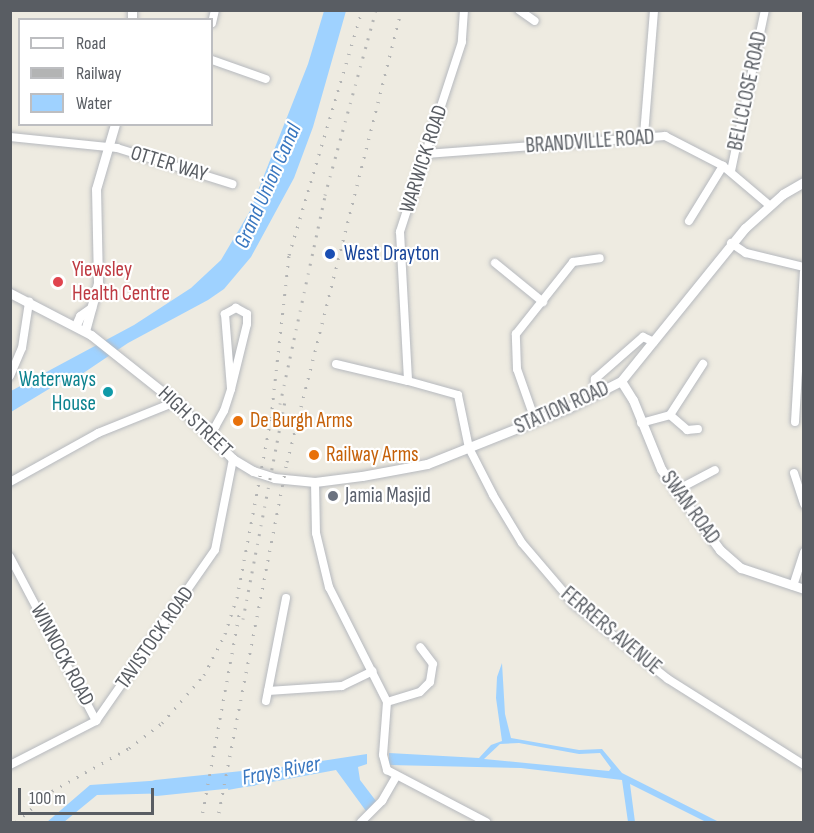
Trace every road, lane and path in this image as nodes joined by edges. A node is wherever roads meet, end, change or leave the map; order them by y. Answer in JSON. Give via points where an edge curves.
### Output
{"nodes":[{"id":1,"x":464,"y":10,"type":"edge"},
{"id":2,"x":519,"y":10,"type":"edge"},
{"id":3,"x":654,"y":10,"type":"edge"},
{"id":4,"x":765,"y":10,"type":"edge"},
{"id":5,"x":535,"y":21,"type":"dead end"},
{"id":6,"x":213,"y":60,"type":"edge"},
{"id":7,"x":266,"y":79,"type":"dead end"},
{"id":8,"x":114,"y":126,"type":"edge"},
{"id":9,"x":644,"y":135,"type":"junction"},
{"id":10,"x":10,"y":137,"type":"edge"},
{"id":11,"x":106,"y":147,"type":"junction"},
{"id":12,"x":426,"y":154,"type":"junction"},
{"id":13,"x":723,"y":166,"type":"junction"},
{"id":14,"x":730,"y":171,"type":"junction"},
{"id":15,"x":804,"y":182,"type":"edge"},
{"id":16,"x":232,"y":184,"type":"dead end"},
{"id":17,"x":769,"y":206,"type":"junction"},
{"id":18,"x":689,"y":220,"type":"dead end"},
{"id":19,"x":731,"y":243,"type":"junction"},
{"id":20,"x":600,"y":258,"type":"dead end"},
{"id":21,"x":495,"y":263,"type":"dead end"},
{"id":22,"x":804,"y":269,"type":"edge"},
{"id":23,"x":10,"y":293,"type":"edge"},
{"id":24,"x":29,"y":302,"type":"junction"},
{"id":25,"x":543,"y":302,"type":"junction"},
{"id":26,"x":91,"y":309,"type":"junction"},
{"id":27,"x":76,"y":325,"type":"junction"},
{"id":28,"x":88,"y":333,"type":"junction"},
{"id":29,"x":654,"y":342,"type":"junction"},
{"id":30,"x":801,"y":359,"type":"edge"},
{"id":31,"x":336,"y":364,"type":"dead end"},
{"id":32,"x":703,"y":364,"type":"dead end"},
{"id":33,"x":10,"y":376,"type":"edge"},
{"id":34,"x":408,"y":381,"type":"junction"},
{"id":35,"x":621,"y":381,"type":"junction"},
{"id":36,"x":231,"y":389,"type":"junction"},
{"id":37,"x":594,"y":396,"type":"junction"},
{"id":38,"x":175,"y":402,"type":"junction"},
{"id":39,"x":670,"y":416,"type":"junction"},
{"id":40,"x":535,"y":420,"type":"junction"},
{"id":41,"x":795,"y":422,"type":"dead end"},
{"id":42,"x":642,"y":423,"type":"junction"},
{"id":43,"x":699,"y":429,"type":"dead end"},
{"id":44,"x":208,"y":432,"type":"junction"},
{"id":45,"x":469,"y":447,"type":"junction"},
{"id":46,"x":233,"y":459,"type":"junction"},
{"id":47,"x":715,"y":470,"type":"dead end"},
{"id":48,"x":794,"y":473,"type":"dead end"},
{"id":49,"x":274,"y":478,"type":"joint"},
{"id":50,"x":10,"y":482,"type":"edge"},
{"id":51,"x":315,"y":482,"type":"junction"},
{"id":52,"x":675,"y":491,"type":"junction"},
{"id":53,"x":804,"y":504,"type":"edge"},
{"id":54,"x":804,"y":552,"type":"edge"},
{"id":55,"x":10,"y":557,"type":"edge"},
{"id":56,"x":793,"y":586,"type":"junction"},
{"id":57,"x":804,"y":589,"type":"edge"},
{"id":58,"x":286,"y":598,"type":"dead end"},
{"id":59,"x":420,"y":647,"type":"dead end"},
{"id":60,"x":373,"y":671,"type":"junction"},
{"id":61,"x":268,"y":691,"type":"junction"},
{"id":62,"x":266,"y":701,"type":"dead end"},
{"id":63,"x":387,"y":702,"type":"junction"},
{"id":64,"x":96,"y":721,"type":"junction"},
{"id":65,"x":10,"y":765,"type":"edge"},
{"id":66,"x":804,"y":765,"type":"edge"},
{"id":67,"x":393,"y":776,"type":"junction"},
{"id":68,"x":362,"y":821,"type":"edge"},
{"id":69,"x":486,"y":822,"type":"edge"}],
"edges":[{"from":1,"to":12,"type":"street","name":"WARWICK ROAD","via":[[462,42]]},
{"from":2,"to":5,"type":"street"},
{"from":3,"to":9,"type":"street"},
{"from":4,"to":14,"type":"street","name":"BELLCLOSE ROAD"},
{"from":6,"to":7,"type":"street"},
{"from":8,"to":11,"type":"street"},
{"from":9,"to":12,"type":"street","name":"BRANDVILLE ROAD"},
{"from":9,"to":13,"type":"street","name":"BRANDVILLE ROAD","via":[[674,139]]},
{"from":10,"to":11,"type":"street","name":"OTTER WAY"},
{"from":11,"to":16,"type":"street","name":"OTTER WAY"},
{"from":11,"to":26,"type":"street","via":[[95,198],[98,283]]},
{"from":12,"to":34,"type":"street","name":"WARWICK ROAD","via":[[400,232]]},
{"from":13,"to":14,"type":"street","name":"BRANDVILLE ROAD"},
{"from":13,"to":18,"type":"street"},
{"from":14,"to":17,"type":"street","name":"BRANDVILLE ROAD"},
{"from":15,"to":17,"type":"street","name":"STATION ROAD"},
{"from":17,"to":19,"type":"street","name":"STATION ROAD"},
{"from":19,"to":22,"type":"street","via":[[746,253]]},
{"from":19,"to":29,"type":"street","name":"STATION ROAD"},
{"from":20,"to":25,"type":"street","via":[[573,262]]},
{"from":21,"to":25,"type":"street"},
{"from":22,"to":30,"type":"street"},
{"from":23,"to":24,"type":"street"},
{"from":24,"to":27,"type":"street"},
{"from":24,"to":33,"type":"street","via":[[21,348]]},
{"from":25,"to":40,"type":"street","via":[[516,334],[514,342],[519,376]]},
{"from":26,"to":27,"type":"street","via":[[80,315]]},
{"from":26,"to":28,"type":"street"},
{"from":27,"to":28,"type":"street"},
{"from":28,"to":38,"type":"street","name":"HIGH STREET"},
{"from":29,"to":35,"type":"street","name":"STATION ROAD"},
{"from":29,"to":37,"type":"street","via":[[643,337],[595,379]]},
{"from":30,"to":41,"type":"street"},
{"from":31,"to":34,"type":"street"},
{"from":32,"to":39,"type":"street"},
{"from":34,"to":45,"type":"street","via":[[458,395]]},
{"from":35,"to":37,"type":"street","name":"STATION ROAD"},
{"from":35,"to":42,"type":"street","name":"SWAN ROAD"},
{"from":36,"to":36,"type":"street","via":[[227,310],[242,309],[248,318]]},
{"from":36,"to":44,"type":"street","via":[[218,423]]},
{"from":37,"to":40,"type":"street","name":"STATION ROAD"},
{"from":38,"to":44,"type":"street","name":"HIGH STREET"},
{"from":38,"to":50,"type":"street","via":[[164,410],[98,433]]},
{"from":39,"to":42,"type":"street"},
{"from":39,"to":43,"type":"street","via":[[687,430]]},
{"from":40,"to":45,"type":"street","name":"STATION ROAD"},
{"from":42,"to":52,"type":"street","name":"SWAN ROAD","via":[[654,457]]},
{"from":44,"to":46,"type":"street","name":"HIGH STREET"},
{"from":45,"to":51,"type":"street","name":"STATION ROAD","via":[[417,466]]},
{"from":45,"to":66,"type":"street","name":"FERRERS AVENUE","via":[[522,543],[574,604],[668,679]]},
{"from":46,"to":49,"type":"street","name":"HIGH STREET"},
{"from":46,"to":64,"type":"street","name":"TAVISTOCK ROAD","via":[[215,550]]},
{"from":47,"to":52,"type":"street"},
{"from":48,"to":53,"type":"street","via":[[796,489]]},
{"from":49,"to":51,"type":"street","name":"STATION ROAD"},
{"from":51,"to":60,"type":"street","via":[[316,532],[328,588]]},
{"from":52,"to":56,"type":"street","name":"SWAN ROAD","via":[[734,565]]},
{"from":54,"to":56,"type":"street"},
{"from":55,"to":64,"type":"street","name":"WINNOCK ROAD"},
{"from":56,"to":57,"type":"street","name":"SWAN ROAD"},
{"from":58,"to":61,"type":"street"},
{"from":59,"to":63,"type":"street","via":[[433,664],[430,682],[420,692]]},
{"from":60,"to":61,"type":"street","via":[[342,686]]},
{"from":60,"to":63,"type":"street"},
{"from":61,"to":62,"type":"street"},
{"from":63,"to":67,"type":"street","via":[[382,755]]},
{"from":64,"to":65,"type":"street","name":"TAVISTOCK ROAD"},
{"from":67,"to":68,"type":"street","via":[[381,801]]},
{"from":67,"to":69,"type":"street"}]}
